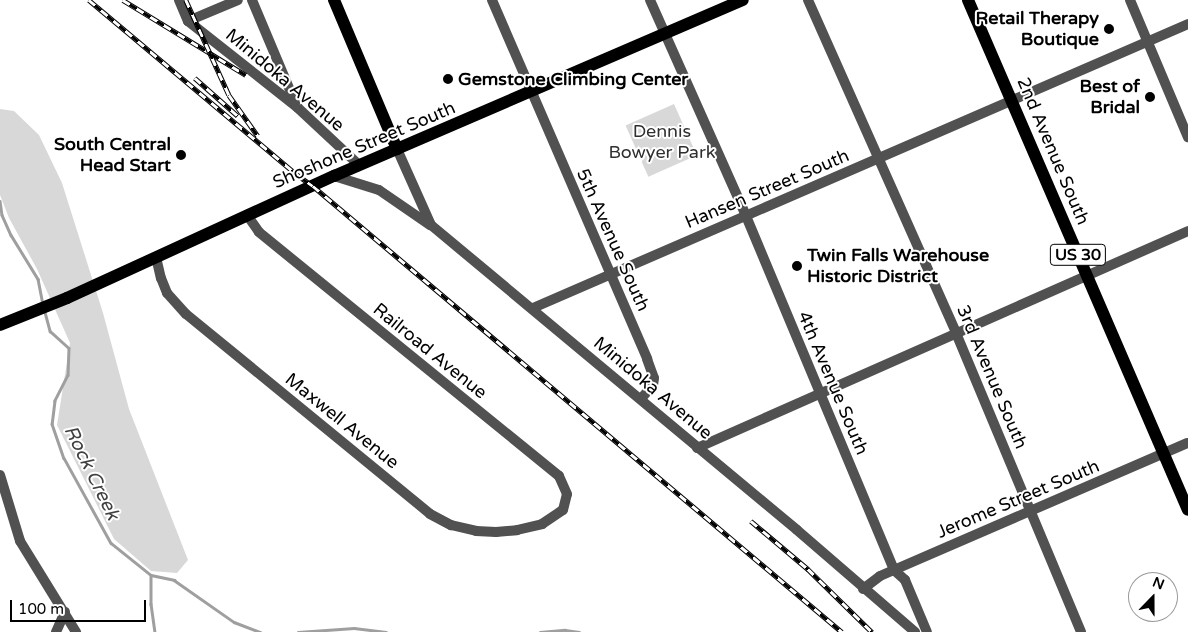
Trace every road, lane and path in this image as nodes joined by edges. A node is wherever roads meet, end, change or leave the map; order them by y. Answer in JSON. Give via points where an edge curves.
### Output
{"nodes":[{"id":1,"x":179,"y":0,"type":"edge"},
{"id":2,"x":238,"y":0,"type":"edge"},
{"id":3,"x":252,"y":0,"type":"edge"},
{"id":4,"x":334,"y":0,"type":"edge"},
{"id":5,"x":492,"y":0,"type":"edge"},
{"id":6,"x":650,"y":0,"type":"edge"},
{"id":7,"x":743,"y":0,"type":"edge"},
{"id":8,"x":808,"y":0,"type":"edge"},
{"id":9,"x":968,"y":0,"type":"edge"},
{"id":10,"x":1130,"y":0,"type":"edge"},
{"id":11,"x":188,"y":21,"type":"junction"},
{"id":12,"x":1188,"y":24,"type":"edge"},
{"id":13,"x":664,"y":34,"type":"junction"},
{"id":14,"x":1148,"y":42,"type":"junction"},
{"id":15,"x":531,"y":92,"type":"junction"},
{"id":16,"x":1013,"y":101,"type":"junction"},
{"id":17,"x":298,"y":108,"type":"junction"},
{"id":18,"x":1188,"y":137,"type":"edge"},
{"id":19,"x":397,"y":149,"type":"junction"},
{"id":20,"x":878,"y":159,"type":"junction"},
{"id":21,"x":359,"y":165,"type":"junction"},
{"id":22,"x":334,"y":176,"type":"junction"},
{"id":23,"x":247,"y":215,"type":"junction"},
{"id":24,"x":746,"y":216,"type":"junction"},
{"id":25,"x":431,"y":225,"type":"junction"},
{"id":26,"x":1188,"y":232,"type":"edge"},
{"id":27,"x":152,"y":259,"type":"junction"},
{"id":28,"x":611,"y":274,"type":"junction"},
{"id":29,"x":1087,"y":276,"type":"junction"},
{"id":30,"x":533,"y":308,"type":"junction"},
{"id":31,"x":0,"y":325,"type":"edge"},
{"id":32,"x":956,"y":333,"type":"junction"},
{"id":33,"x":819,"y":394,"type":"junction"},
{"id":34,"x":642,"y":399,"type":"junction"},
{"id":35,"x":1188,"y":443,"type":"edge"},
{"id":36,"x":697,"y":448,"type":"junction"},
{"id":37,"x":1164,"y":454,"type":"junction"},
{"id":38,"x":0,"y":475,"type":"edge"},
{"id":39,"x":1188,"y":510,"type":"edge"},
{"id":40,"x":1031,"y":511,"type":"junction"},
{"id":41,"x":552,"y":518,"type":"joint"},
{"id":42,"x":894,"y":570,"type":"junction"},
{"id":43,"x":863,"y":589,"type":"junction"},
{"id":44,"x":65,"y":612,"type":"junction"},
{"id":45,"x":56,"y":632,"type":"edge"},
{"id":46,"x":76,"y":632,"type":"edge"},
{"id":47,"x":915,"y":632,"type":"edge"},
{"id":48,"x":927,"y":632,"type":"edge"},
{"id":49,"x":1081,"y":632,"type":"edge"}],
"edges":[{"from":1,"to":11,"type":"street"},
{"from":2,"to":11,"type":"street"},
{"from":3,"to":17,"type":"street"},
{"from":4,"to":19,"type":"main road"},
{"from":5,"to":15,"type":"street","name":"5th Avenue South"},
{"from":6,"to":13,"type":"street","name":"4th Avenue South"},
{"from":7,"to":13,"type":"main road","name":"Shoshone Street South"},
{"from":8,"to":20,"type":"street","name":"3rd Avenue South"},
{"from":9,"to":16,"type":"main road","name":"2nd Avenue South","number":"US 30"},
{"from":10,"to":14,"type":"street"},
{"from":11,"to":17,"type":"street","name":"Minidoka Avenue"},
{"from":12,"to":14,"type":"street","name":"Hansen Street South"},
{"from":13,"to":15,"type":"main road","name":"Shoshone Street South"},
{"from":13,"to":24,"type":"street","name":"4th Avenue South"},
{"from":14,"to":16,"type":"street","name":"Hansen Street South"},
{"from":14,"to":18,"type":"street"},
{"from":15,"to":19,"type":"main road","name":"Shoshone Street South"},
{"from":15,"to":28,"type":"street","name":"5th Avenue South"},
{"from":16,"to":20,"type":"street","name":"Hansen Street South"},
{"from":16,"to":29,"type":"main road","name":"2nd Avenue South","number":"US 30"},
{"from":17,"to":21,"type":"street","name":"Minidoka Avenue"},
{"from":19,"to":21,"type":"main road","name":"Shoshone Street South"},
{"from":19,"to":25,"type":"street","name":"Minidoka Avenue"},
{"from":20,"to":24,"type":"street","name":"Hansen Street South"},
{"from":20,"to":32,"type":"street","name":"3rd Avenue South"},
{"from":21,"to":22,"type":"main road","name":"Shoshone Street South"},
{"from":22,"to":23,"type":"main road","name":"Shoshone Street South"},
{"from":22,"to":25,"type":"street","via":[[379,190]]},
{"from":23,"to":27,"type":"main road","name":"Shoshone Street South"},
{"from":23,"to":41,"type":"street","name":"Railroad Avenue","via":[[259,232],[559,476],[567,494],[563,510]]},
{"from":24,"to":28,"type":"street","name":"Hansen Street South"},
{"from":24,"to":33,"type":"street","name":"4th Avenue South"},
{"from":25,"to":30,"type":"street","name":"Minidoka Avenue"},
{"from":26,"to":29,"type":"street"},
{"from":27,"to":31,"type":"main road","name":"Shoshone Street South"},
{"from":27,"to":41,"type":"street","name":"Maxwell Avenue","via":[[167,293],[186,314],[430,514],[451,525],[496,532],[542,524]]},
{"from":28,"to":30,"type":"street","name":"Hansen Street South"},
{"from":28,"to":34,"type":"street","name":"5th Avenue South","via":[[654,378],[653,385]]},
{"from":29,"to":32,"type":"street"},
{"from":29,"to":37,"type":"main road","name":"2nd Avenue South","number":"US 30"},
{"from":30,"to":34,"type":"street","name":"Minidoka Avenue"},
{"from":32,"to":33,"type":"street"},
{"from":32,"to":40,"type":"street","name":"3rd Avenue South"},
{"from":33,"to":36,"type":"street"},
{"from":33,"to":42,"type":"street","name":"4th Avenue South"},
{"from":34,"to":36,"type":"street","name":"Minidoka Avenue"},
{"from":35,"to":37,"type":"street","name":"Jerome Street South"},
{"from":36,"to":43,"type":"street","name":"Minidoka Avenue"},
{"from":37,"to":39,"type":"main road","name":"2nd Avenue South","number":"US 30"},
{"from":37,"to":40,"type":"street","name":"Jerome Street South"},
{"from":38,"to":44,"type":"street","via":[[20,541]]},
{"from":40,"to":42,"type":"street","name":"Jerome Street South"},
{"from":40,"to":49,"type":"street","name":"3rd Avenue South"},
{"from":42,"to":43,"type":"street","name":"Jerome Street South"},
{"from":42,"to":48,"type":"street","name":"4th Avenue South","via":[[904,580]]},
{"from":43,"to":47,"type":"street","name":"Minidoka Avenue"},
{"from":44,"to":45,"type":"street"},
{"from":44,"to":46,"type":"street"}]}
